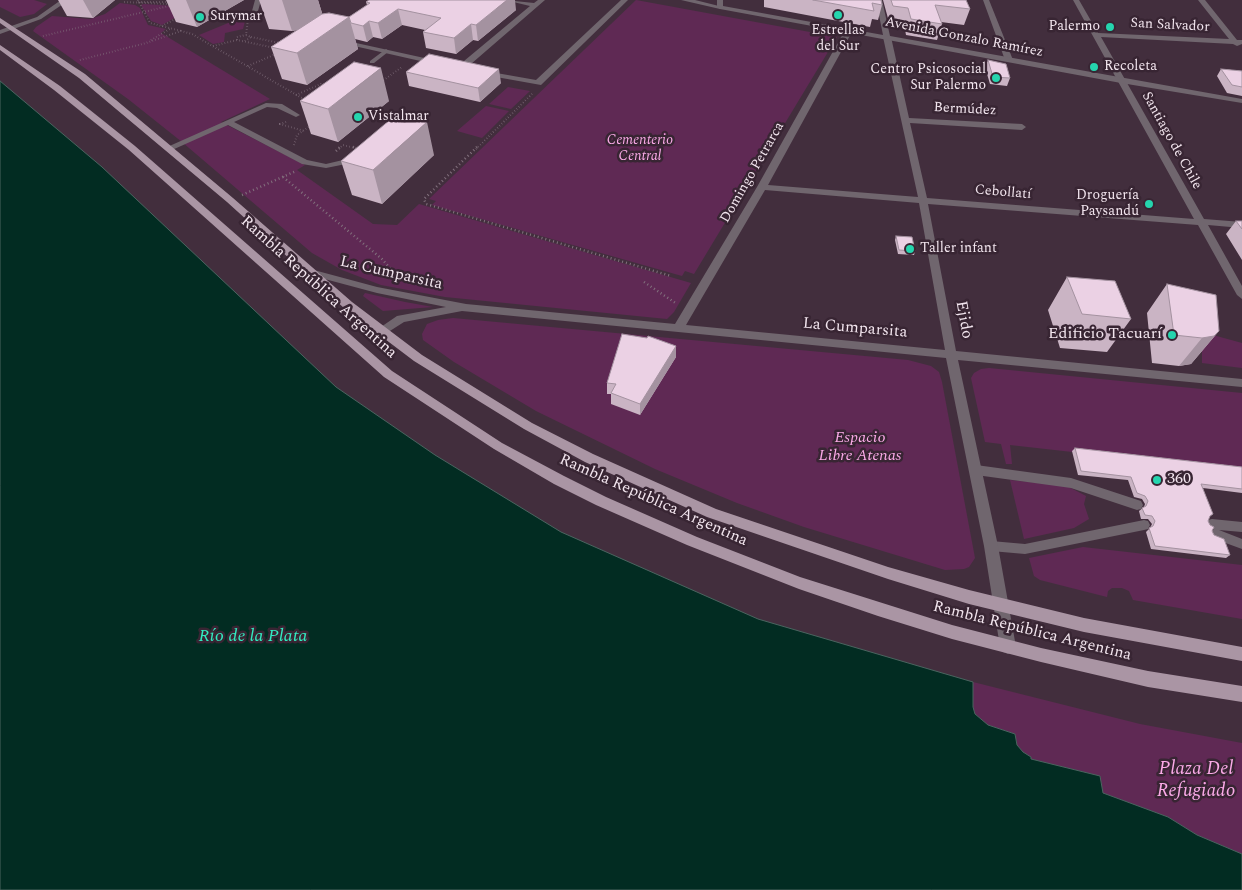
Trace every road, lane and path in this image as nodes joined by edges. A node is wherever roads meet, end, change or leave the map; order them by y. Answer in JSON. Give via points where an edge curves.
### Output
{"nodes":[{"id":1,"x":66,"y":0,"type":"edge"},
{"id":2,"x":258,"y":0,"type":"edge"},
{"id":3,"x":508,"y":0,"type":"edge"},
{"id":4,"x":542,"y":0,"type":"edge"},
{"id":5,"x":626,"y":0,"type":"edge"},
{"id":6,"x":684,"y":0,"type":"edge"},
{"id":7,"x":880,"y":0,"type":"edge"},
{"id":8,"x":986,"y":0,"type":"edge"},
{"id":9,"x":1076,"y":0,"type":"edge"},
{"id":10,"x":1201,"y":0,"type":"edge"},
{"id":11,"x":138,"y":1,"type":"edge"},
{"id":12,"x":124,"y":2,"type":"dead end"},
{"id":13,"x":720,"y":3,"type":"edge"},
{"id":14,"x":172,"y":5,"type":"junction"},
{"id":15,"x":535,"y":5,"type":"junction"},
{"id":16,"x":256,"y":11,"type":"joint"},
{"id":17,"x":144,"y":12,"type":"junction"},
{"id":18,"x":183,"y":14,"type":"dead end"},
{"id":19,"x":0,"y":20,"type":"edge"},
{"id":20,"x":162,"y":26,"type":"junction"},
{"id":21,"x":13,"y":27,"type":"junction"},
{"id":22,"x":170,"y":28,"type":"junction"},
{"id":23,"x":849,"y":30,"type":"junction"},
{"id":24,"x":182,"y":31,"type":"junction"},
{"id":25,"x":0,"y":32,"type":"edge"},
{"id":26,"x":246,"y":35,"type":"junction"},
{"id":27,"x":1097,"y":35,"type":"junction"},
{"id":28,"x":251,"y":37,"type":"junction"},
{"id":29,"x":888,"y":37,"type":"junction"},
{"id":30,"x":331,"y":38,"type":"edge"},
{"id":31,"x":30,"y":39,"type":"junction"},
{"id":32,"x":237,"y":40,"type":"junction"},
{"id":33,"x":245,"y":41,"type":"junction"},
{"id":34,"x":1239,"y":42,"type":"edge"},
{"id":35,"x":146,"y":43,"type":"junction"},
{"id":36,"x":284,"y":44,"type":"edge"},
{"id":37,"x":212,"y":46,"type":"junction"},
{"id":38,"x":0,"y":47,"type":"edge"},
{"id":39,"x":276,"y":48,"type":"edge"},
{"id":40,"x":284,"y":50,"type":"edge"},
{"id":41,"x":1242,"y":50,"type":"edge"},
{"id":42,"x":386,"y":51,"type":"junction"},
{"id":43,"x":414,"y":57,"type":"junction"},
{"id":44,"x":1009,"y":60,"type":"junction"},
{"id":45,"x":372,"y":62,"type":"dead end"},
{"id":46,"x":65,"y":64,"type":"junction"},
{"id":47,"x":248,"y":66,"type":"junction"},
{"id":48,"x":453,"y":66,"type":"junction"},
{"id":49,"x":470,"y":70,"type":"edge"},
{"id":50,"x":480,"y":72,"type":"edge"},
{"id":51,"x":1121,"y":81,"type":"junction"},
{"id":52,"x":538,"y":83,"type":"junction"},
{"id":53,"x":330,"y":84,"type":"edge"},
{"id":54,"x":377,"y":85,"type":"edge"},
{"id":55,"x":296,"y":95,"type":"junction"},
{"id":56,"x":1210,"y":97,"type":"junction"},
{"id":57,"x":1242,"y":101,"type":"edge"},
{"id":58,"x":310,"y":102,"type":"edge"},
{"id":59,"x":1242,"y":106,"type":"edge"},
{"id":60,"x":296,"y":115,"type":"dead end"},
{"id":61,"x":907,"y":120,"type":"junction"},
{"id":62,"x":228,"y":122,"type":"junction"},
{"id":63,"x":311,"y":126,"type":"edge"},
{"id":64,"x":1022,"y":127,"type":"dead end"},
{"id":65,"x":168,"y":148,"type":"junction"},
{"id":66,"x":297,"y":148,"type":"dead end"},
{"id":67,"x":367,"y":151,"type":"edge"},
{"id":68,"x":343,"y":162,"type":"joint"},
{"id":69,"x":762,"y":187,"type":"junction"},
{"id":70,"x":230,"y":200,"type":"junction"},
{"id":71,"x":923,"y":201,"type":"junction"},
{"id":72,"x":1200,"y":222,"type":"junction"},
{"id":73,"x":1242,"y":225,"type":"edge"},
{"id":74,"x":310,"y":272,"type":"junction"},
{"id":75,"x":672,"y":276,"type":"dead end"},
{"id":76,"x":644,"y":282,"type":"dead end"},
{"id":77,"x":1242,"y":295,"type":"edge"},
{"id":78,"x":416,"y":298,"type":"junction"},
{"id":79,"x":466,"y":308,"type":"junction"},
{"id":80,"x":688,"y":312,"type":"junction"},
{"id":81,"x":678,"y":329,"type":"junction"},
{"id":82,"x":382,"y":332,"type":"junction"},
{"id":83,"x":951,"y":354,"type":"junction"},
{"id":84,"x":1242,"y":383,"type":"edge"},
{"id":85,"x":976,"y":470,"type":"junction"},
{"id":86,"x":1136,"y":505,"type":"dead end"},
{"id":87,"x":1144,"y":525,"type":"dead end"},
{"id":88,"x":1242,"y":527,"type":"edge"},
{"id":89,"x":1242,"y":544,"type":"edge"},
{"id":90,"x":992,"y":546,"type":"junction"},
{"id":91,"x":1003,"y":605,"type":"junction"},
{"id":92,"x":1008,"y":647,"type":"junction"},
{"id":93,"x":1242,"y":654,"type":"edge"},
{"id":94,"x":1242,"y":694,"type":"edge"}],
"edges":[{"from":1,"to":21,"type":"street","via":[[39,18]]},
{"from":2,"to":16,"type":"lane"},
{"from":3,"to":15,"type":"street"},
{"from":4,"to":15,"type":"street"},
{"from":5,"to":52,"type":"street"},
{"from":6,"to":13,"type":"street","name":"Avenida Gonzalo Ramírez"},
{"from":7,"to":29,"type":"street","name":"Ejido"},
{"from":8,"to":44,"type":"street"},
{"from":9,"to":27,"type":"street","name":"Santiago de Chile"},
{"from":10,"to":34,"type":"street"},
{"from":11,"to":12,"type":"path"},
{"from":11,"to":14,"type":"path"},
{"from":11,"to":14,"type":"path","via":[[178,4]]},
{"from":11,"to":17,"type":"path"},
{"from":13,"to":23,"type":"street","name":"Avenida Gonzalo Ramírez"},
{"from":14,"to":17,"type":"path"},
{"from":15,"to":48,"type":"street"},
{"from":16,"to":26,"type":"path","via":[[249,17]]},
{"from":17,"to":20,"type":"path","via":[[150,23]]},
{"from":17,"to":31,"type":"path"},
{"from":18,"to":20,"type":"path"},
{"from":19,"to":21,"type":"main road","name":"Rambla República Argentina"},
{"from":20,"to":22,"type":"path"},
{"from":21,"to":25,"type":"street"},
{"from":21,"to":31,"type":"main road","name":"Rambla República Argentina"},
{"from":22,"to":24,"type":"path"},
{"from":22,"to":35,"type":"path"},
{"from":23,"to":29,"type":"street","name":"Avenida Gonzalo Ramírez"},
{"from":23,"to":69,"type":"street","name":"Domingo Petrarca"},
{"from":24,"to":35,"type":"path"},
{"from":24,"to":37,"type":"path"},
{"from":26,"to":28,"type":"path"},
{"from":26,"to":32,"type":"path","via":[[237,37]]},
{"from":27,"to":34,"type":"street","name":"San Salvador"},
{"from":27,"to":51,"type":"street","name":"Santiago de Chile"},
{"from":28,"to":33,"type":"path"},
{"from":28,"to":36,"type":"path"},
{"from":29,"to":44,"type":"street","name":"Avenida Gonzalo Ramírez"},
{"from":29,"to":61,"type":"street","name":"Ejido"},
{"from":30,"to":42,"type":"street"},
{"from":31,"to":46,"type":"main road","name":"Rambla República Argentina"},
{"from":32,"to":33,"type":"path"},
{"from":32,"to":37,"type":"path"},
{"from":33,"to":39,"type":"path"},
{"from":34,"to":41,"type":"street"},
{"from":35,"to":46,"type":"path"},
{"from":37,"to":47,"type":"path"},
{"from":38,"to":92,"type":"main road","name":"Rambla República Argentina","via":[[132,148],[388,374],[498,446],[601,501],[744,562],[878,609]]},
{"from":40,"to":47,"type":"path"},
{"from":42,"to":43,"type":"street"},
{"from":42,"to":45,"type":"lane"},
{"from":43,"to":48,"type":"street"},
{"from":43,"to":54,"type":"path"},
{"from":44,"to":51,"type":"street","name":"Avenida Gonzalo Ramírez"},
{"from":46,"to":65,"type":"main road","name":"Rambla República Argentina"},
{"from":47,"to":55,"type":"path"},
{"from":48,"to":49,"type":"street"},
{"from":50,"to":52,"type":"street"},
{"from":51,"to":56,"type":"street","name":"Avenida Gonzalo Ramírez"},
{"from":51,"to":72,"type":"street","name":"Santiago de Chile"},
{"from":52,"to":75,"type":"path","via":[[536,90],[424,199],[426,204]]},
{"from":53,"to":55,"type":"path","via":[[321,84]]},
{"from":55,"to":58,"type":"path"},
{"from":56,"to":57,"type":"street","name":"Avenida Gonzalo Ramírez"},
{"from":56,"to":59,"type":"street","name":"Avenida Gonzalo Ramírez"},
{"from":60,"to":62,"type":"lane","via":[[279,106],[266,105]]},
{"from":61,"to":64,"type":"street","name":"Bermúdez"},
{"from":61,"to":71,"type":"street","name":"Ejido"},
{"from":62,"to":65,"type":"lane"},
{"from":62,"to":68,"type":"lane","via":[[305,162],[326,166]]},
{"from":63,"to":66,"type":"path","via":[[294,139]]},
{"from":65,"to":70,"type":"main road","name":"Rambla República Argentina"},
{"from":67,"to":68,"type":"path","via":[[343,145],[328,158]]},
{"from":69,"to":71,"type":"street","name":"Cebollatí"},
{"from":69,"to":80,"type":"street","name":"Domingo Petrarca"},
{"from":70,"to":74,"type":"main road","name":"Rambla República Argentina"},
{"from":70,"to":78,"type":"path","via":[[283,177],[382,259]]},
{"from":71,"to":72,"type":"street","name":"Cebollatí"},
{"from":71,"to":83,"type":"street","name":"Ejido"},
{"from":72,"to":73,"type":"street","name":"Cebollatí"},
{"from":72,"to":77,"type":"street","name":"Santiago de Chile"},
{"from":74,"to":78,"type":"street","name":"La Cumparsita"},
{"from":74,"to":82,"type":"main road","name":"Rambla República Argentina"},
{"from":76,"to":80,"type":"path"},
{"from":78,"to":79,"type":"street","name":"La Cumparsita"},
{"from":79,"to":81,"type":"street","name":"La Cumparsita"},
{"from":79,"to":82,"type":"street","name":"La Cumparsita","via":[[401,319]]},
{"from":80,"to":81,"type":"street","name":"Domingo Petrarca"},
{"from":81,"to":83,"type":"street","name":"La Cumparsita"},
{"from":82,"to":91,"type":"main road","name":"Rambla República Argentina","via":[[440,373],[521,421],[668,495],[783,539]]},
{"from":83,"to":84,"type":"street","name":"La Cumparsita"},
{"from":83,"to":85,"type":"street","name":"Ejido"},
{"from":85,"to":86,"type":"lane","via":[[1071,483]]},
{"from":85,"to":90,"type":"street","name":"Ejido"},
{"from":87,"to":90,"type":"lane","via":[[1025,549]]},
{"from":88,"to":89,"type":"lane","via":[[1214,528]]},
{"from":90,"to":91,"type":"street","name":"Ejido"},
{"from":91,"to":92,"type":"street","name":"Ejido"},
{"from":91,"to":93,"type":"main road","name":"Rambla República Argentina","via":[[1136,636]]},
{"from":92,"to":94,"type":"main road","name":"Rambla República Argentina","via":[[1148,679]]}]}
